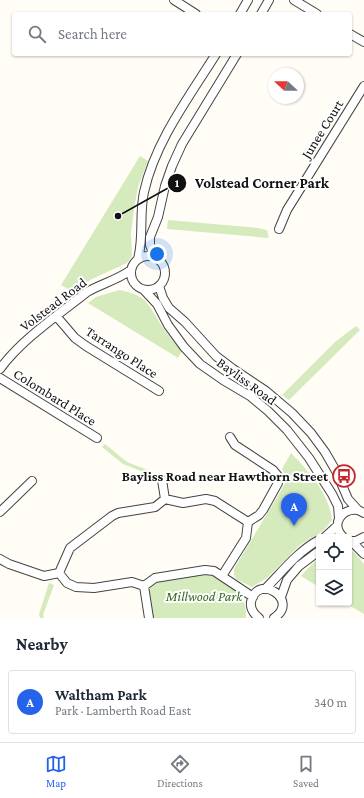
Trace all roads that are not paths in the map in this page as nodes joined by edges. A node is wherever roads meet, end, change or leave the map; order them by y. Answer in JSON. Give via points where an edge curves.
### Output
{"nodes":[{"id":1,"x":174,"y":0,"type":"edge"},
{"id":2,"x":248,"y":0,"type":"edge"},
{"id":3,"x":269,"y":0,"type":"edge"},
{"id":4,"x":294,"y":0,"type":"edge"},
{"id":5,"x":193,"y":12,"type":"edge"},
{"id":6,"x":241,"y":12,"type":"edge"},
{"id":7,"x":262,"y":12,"type":"edge"},
{"id":8,"x":314,"y":12,"type":"edge"},
{"id":9,"x":352,"y":35,"type":"edge"},
{"id":10,"x":364,"y":42,"type":"edge"},
{"id":11,"x":215,"y":56,"type":"edge"},
{"id":12,"x":236,"y":56,"type":"edge"},
{"id":13,"x":364,"y":86,"type":"edge"},
{"id":14,"x":279,"y":229,"type":"dead end"},
{"id":15,"x":155,"y":257,"type":"junction"},
{"id":16,"x":138,"y":259,"type":"junction"},
{"id":17,"x":131,"y":270,"type":"junction"},
{"id":18,"x":110,"y":283,"type":"junction"},
{"id":19,"x":160,"y":286,"type":"junction"},
{"id":20,"x":140,"y":288,"type":"junction"},
{"id":21,"x":56,"y":317,"type":"junction"},
{"id":22,"x":0,"y":369,"type":"edge"},
{"id":23,"x":0,"y":378,"type":"edge"},
{"id":24,"x":159,"y":391,"type":"dead end"},
{"id":25,"x":230,"y":437,"type":"dead end"},
{"id":26,"x":97,"y":438,"type":"dead end"},
{"id":27,"x":162,"y":480,"type":"dead end"},
{"id":28,"x":32,"y":481,"type":"dead end"},
{"id":29,"x":165,"y":499,"type":"junction"},
{"id":30,"x":361,"y":511,"type":"edge"},
{"id":31,"x":0,"y":512,"type":"edge"},
{"id":32,"x":248,"y":522,"type":"junction"},
{"id":33,"x":338,"y":522,"type":"junction"},
{"id":34,"x":328,"y":534,"type":"edge"},
{"id":35,"x":340,"y":534,"type":"edge"},
{"id":36,"x":364,"y":537,"type":"edge"},
{"id":37,"x":352,"y":541,"type":"edge"},
{"id":38,"x":316,"y":542,"type":"edge"},
{"id":39,"x":352,"y":543,"type":"edge"},
{"id":40,"x":316,"y":553,"type":"edge"},
{"id":41,"x":364,"y":554,"type":"edge"},
{"id":42,"x":0,"y":559,"type":"edge"},
{"id":43,"x":59,"y":573,"type":"junction"},
{"id":44,"x":222,"y":576,"type":"junction"},
{"id":45,"x":144,"y":586,"type":"junction"},
{"id":46,"x":265,"y":589,"type":"junction"},
{"id":47,"x":253,"y":597,"type":"junction"},
{"id":48,"x":281,"y":597,"type":"junction"},
{"id":49,"x":256,"y":616,"type":"edge"},
{"id":50,"x":280,"y":616,"type":"edge"},
{"id":51,"x":149,"y":618,"type":"edge"}],
"edges":[{"from":1,"to":5,"type":"street"},
{"from":2,"to":6,"type":"street"},
{"from":3,"to":7,"type":"street"},
{"from":4,"to":8,"type":"street"},
{"from":9,"to":10,"type":"street"},
{"from":11,"to":16,"type":"street","via":[[152,164],[144,191],[141,214],[142,245]]},
{"from":12,"to":15,"type":"street","via":[[182,144],[172,166],[150,237]]},
{"from":13,"to":14,"type":"street","name":"Junee Court","via":[[287,210]]},
{"from":15,"to":16,"type":"street","via":[[144,256]]},
{"from":15,"to":19,"type":"street","via":[[165,270]]},
{"from":16,"to":17,"type":"street"},
{"from":17,"to":18,"type":"street","name":"Volstead Road"},
{"from":17,"to":20,"type":"street","name":"Bayliss Road","via":[[132,279]]},
{"from":18,"to":20,"type":"street","name":"Volstead Road","via":[[128,282]]},
{"from":18,"to":21,"type":"street","name":"Volstead Road","via":[[87,292]]},
{"from":19,"to":20,"type":"street","via":[[155,289]]},
{"from":19,"to":30,"type":"street","name":"Bayliss Road","via":[[169,308],[216,356],[266,391],[311,433],[336,471],[348,499]]},
{"from":20,"to":33,"type":"street","name":"Bayliss Road","via":[[156,304],[184,347],[200,364],[250,396],[287,430],[332,494],[338,506]]},
{"from":21,"to":22,"type":"street","name":"Volstead Road","via":[[21,345]]},
{"from":21,"to":24,"type":"street","name":"Tarrango Place","via":[[86,346]]},
{"from":23,"to":26,"type":"street","name":"Colombard Place"},
{"from":25,"to":32,"type":"street","via":[[235,445],[278,476],[278,483],[263,510],[259,516]]},
{"from":27,"to":29,"type":"street"},
{"from":28,"to":31,"type":"street"},
{"from":29,"to":32,"type":"street","via":[[183,503],[206,499],[215,501]]},
{"from":29,"to":43,"type":"street","via":[[155,507],[112,516],[70,548]]},
{"from":30,"to":33,"type":"street","name":"Bayliss Road","via":[[347,510]]},
{"from":32,"to":44,"type":"street","via":[[246,538]]},
{"from":33,"to":34,"type":"street"},
{"from":33,"to":35,"type":"street","name":"Bayliss Road"},
{"from":36,"to":37,"type":"street"},
{"from":38,"to":46,"type":"street","via":[[294,558]]},
{"from":39,"to":41,"type":"street"},
{"from":40,"to":48,"type":"street","via":[[299,566],[287,580]]},
{"from":42,"to":43,"type":"street","via":[[44,576]]},
{"from":43,"to":45,"type":"street","via":[[67,583],[76,587],[94,588],[132,582]]},
{"from":44,"to":45,"type":"street","via":[[206,570],[155,578]]},
{"from":44,"to":47,"type":"street"},
{"from":45,"to":51,"type":"street"},
{"from":46,"to":47,"type":"street"},
{"from":46,"to":48,"type":"street","via":[[274,591]]},
{"from":47,"to":49,"type":"street","via":[[251,605]]},
{"from":48,"to":50,"type":"street"}]}
